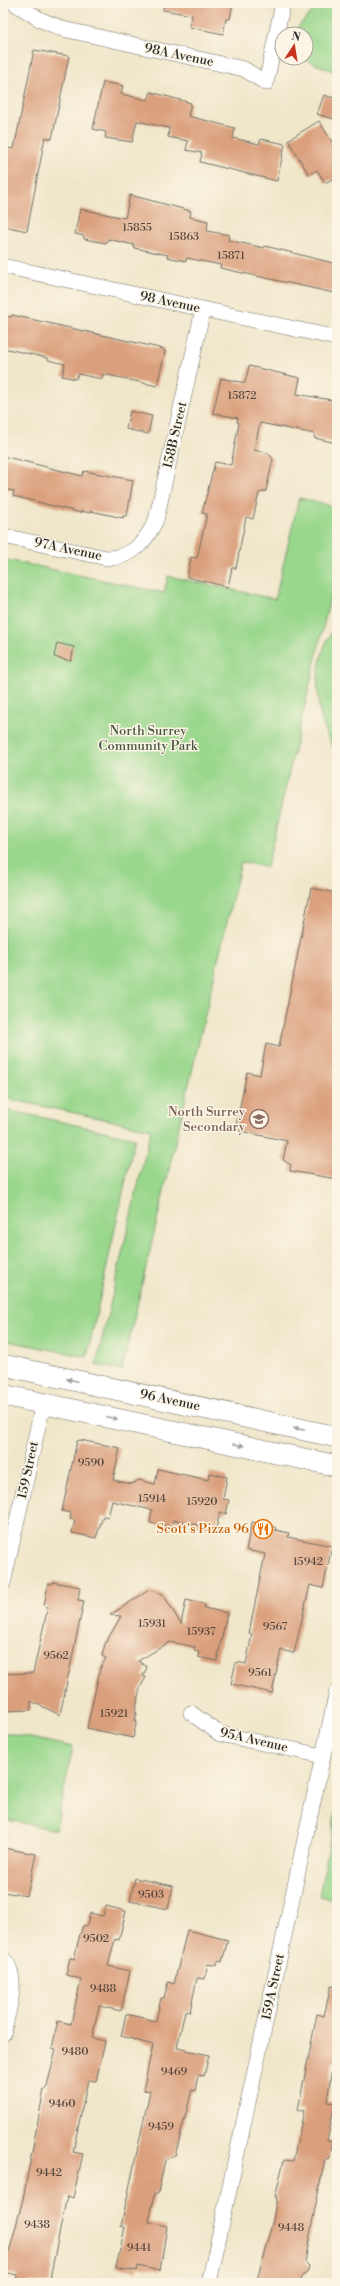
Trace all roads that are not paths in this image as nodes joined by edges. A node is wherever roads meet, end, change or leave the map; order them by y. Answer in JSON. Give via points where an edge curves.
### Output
{"nodes":[{"id":1,"x":8,"y":3,"type":"edge"},
{"id":2,"x":14,"y":3,"type":"edge"},
{"id":3,"x":283,"y":3,"type":"edge"},
{"id":4,"x":3,"y":9,"type":"edge"},
{"id":5,"x":3,"y":266,"type":"edge"},
{"id":6,"x":204,"y":310,"type":"junction"},
{"id":7,"x":337,"y":338,"type":"edge"},
{"id":8,"x":3,"y":536,"type":"edge"},
{"id":9,"x":132,"y":552,"type":"joint"},
{"id":10,"x":3,"y":1365,"type":"edge"},
{"id":11,"x":3,"y":1395,"type":"edge"},
{"id":12,"x":43,"y":1404,"type":"junction"},
{"id":13,"x":337,"y":1437,"type":"edge"},
{"id":14,"x":337,"y":1466,"type":"edge"},
{"id":15,"x":3,"y":1583,"type":"edge"},
{"id":16,"x":337,"y":1691,"type":"edge"},
{"id":17,"x":191,"y":1713,"type":"dead end"},
{"id":18,"x":323,"y":1756,"type":"junction"},
{"id":19,"x":4,"y":1959,"type":"edge"},
{"id":20,"x":3,"y":2034,"type":"edge"},
{"id":21,"x":209,"y":2283,"type":"edge"}],
"edges":[{"from":1,"to":4,"type":"street"},
{"from":2,"to":3,"type":"street","name":"98A Avenue","via":[[51,25],[244,69],[266,83]]},
{"from":5,"to":6,"type":"street","name":"98 Avenue"},
{"from":6,"to":7,"type":"street","name":"98 Avenue"},
{"from":6,"to":9,"type":"street","name":"158B Street","via":[[156,520],[145,540]]},
{"from":8,"to":9,"type":"street","name":"97A Avenue","via":[[98,557],[116,558]]},
{"from":13,"to":10,"type":"main road","name":"96 Avenue","one_way":true},
{"from":11,"to":12,"type":"main road"},
{"from":12,"to":14,"type":"main road","one_way":true},
{"from":12,"to":15,"type":"street","name":"159 Street"},
{"from":16,"to":18,"type":"street","name":"159A Street"},
{"from":17,"to":18,"type":"street","name":"95A Avenue","via":[[220,1734]]},
{"from":18,"to":21,"type":"street","name":"159A Street"},
{"from":19,"to":20,"type":"street","via":[[12,1974],[12,1990]]}]}
